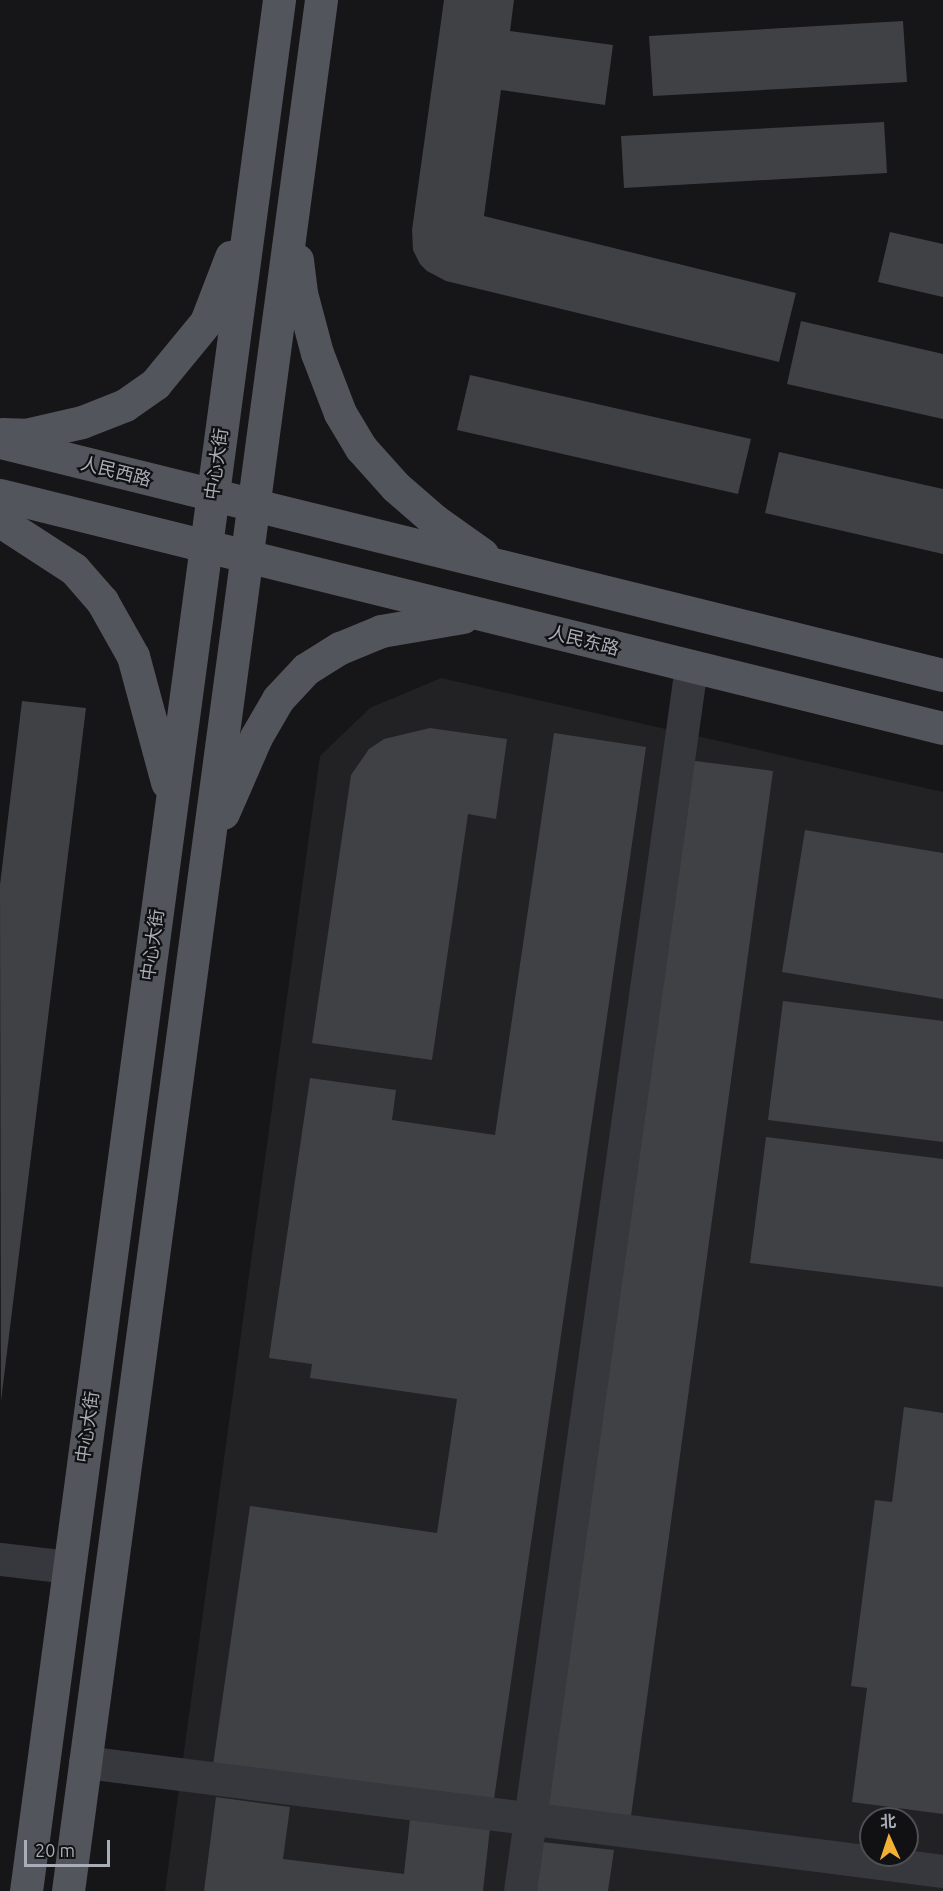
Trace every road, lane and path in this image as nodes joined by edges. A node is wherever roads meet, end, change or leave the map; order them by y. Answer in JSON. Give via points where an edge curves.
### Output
{"nodes":[{"id":1,"x":279,"y":0,"type":"edge"},
{"id":2,"x":321,"y":0,"type":"edge"},
{"id":3,"x":258,"y":154,"type":"junction"},
{"id":4,"x":297,"y":184,"type":"junction"},
{"id":5,"x":0,"y":434,"type":"edge"},
{"id":6,"x":0,"y":442,"type":"edge"},
{"id":7,"x":0,"y":495,"type":"edge"},
{"id":8,"x":233,"y":500,"type":"junction"},
{"id":9,"x":0,"y":521,"type":"edge"},
{"id":10,"x":225,"y":551,"type":"junction"},
{"id":11,"x":498,"y":565,"type":"junction"},
{"id":12,"x":481,"y":614,"type":"junction"},
{"id":13,"x":691,"y":666,"type":"junction"},
{"id":14,"x":943,"y":675,"type":"edge"},
{"id":15,"x":943,"y":728,"type":"edge"},
{"id":16,"x":171,"y":799,"type":"junction"},
{"id":17,"x":207,"y":847,"type":"junction"},
{"id":18,"x":0,"y":1559,"type":"edge"},
{"id":19,"x":69,"y":1567,"type":"junction"},
{"id":20,"x":85,"y":1762,"type":"junction"},
{"id":21,"x":530,"y":1819,"type":"junction"},
{"id":22,"x":943,"y":1871,"type":"edge"},
{"id":23,"x":26,"y":1891,"type":"edge"},
{"id":24,"x":68,"y":1891,"type":"edge"},
{"id":25,"x":520,"y":1891,"type":"edge"}],
"edges":[{"from":1,"to":3,"type":"main road","name":"中心大街"},
{"from":2,"to":4,"type":"main road","name":"中心大街"},
{"from":3,"to":5,"type":"main road","via":[[230,261],[206,322],[172,366],[125,405],[82,422],[25,435]]},
{"from":3,"to":8,"type":"main road","name":"中心大街"},
{"from":4,"to":8,"type":"main road","name":"中心大街"},
{"from":4,"to":11,"type":"main road","via":[[295,245],[301,293],[317,353],[340,413],[361,448],[396,488]]},
{"from":6,"to":8,"type":"main road","name":"人民西路"},
{"from":7,"to":10,"type":"main road"},
{"from":8,"to":10,"type":"main road","name":"中心大街"},
{"from":8,"to":11,"type":"main road"},
{"from":9,"to":16,"type":"main road","via":[[74,568],[102,601],[133,656],[142,681]]},
{"from":10,"to":12,"type":"main road","name":"人民东路"},
{"from":10,"to":16,"type":"main road","name":"中心大街"},
{"from":10,"to":17,"type":"main road","name":"中心大街"},
{"from":11,"to":14,"type":"main road"},
{"from":12,"to":13,"type":"main road","name":"人民东路"},
{"from":12,"to":17,"type":"main road","via":[[381,631],[340,648],[306,669],[278,699],[256,737]]},
{"from":13,"to":15,"type":"main road","name":"人民东路"},
{"from":13,"to":21,"type":"street"},
{"from":16,"to":19,"type":"main road","name":"中心大街"},
{"from":17,"to":20,"type":"main road","name":"中心大街"},
{"from":18,"to":19,"type":"street"},
{"from":19,"to":23,"type":"main road","name":"中心大街"},
{"from":20,"to":21,"type":"street"},
{"from":20,"to":24,"type":"main road","name":"中心大街"},
{"from":21,"to":22,"type":"street"},
{"from":21,"to":25,"type":"street"}]}
